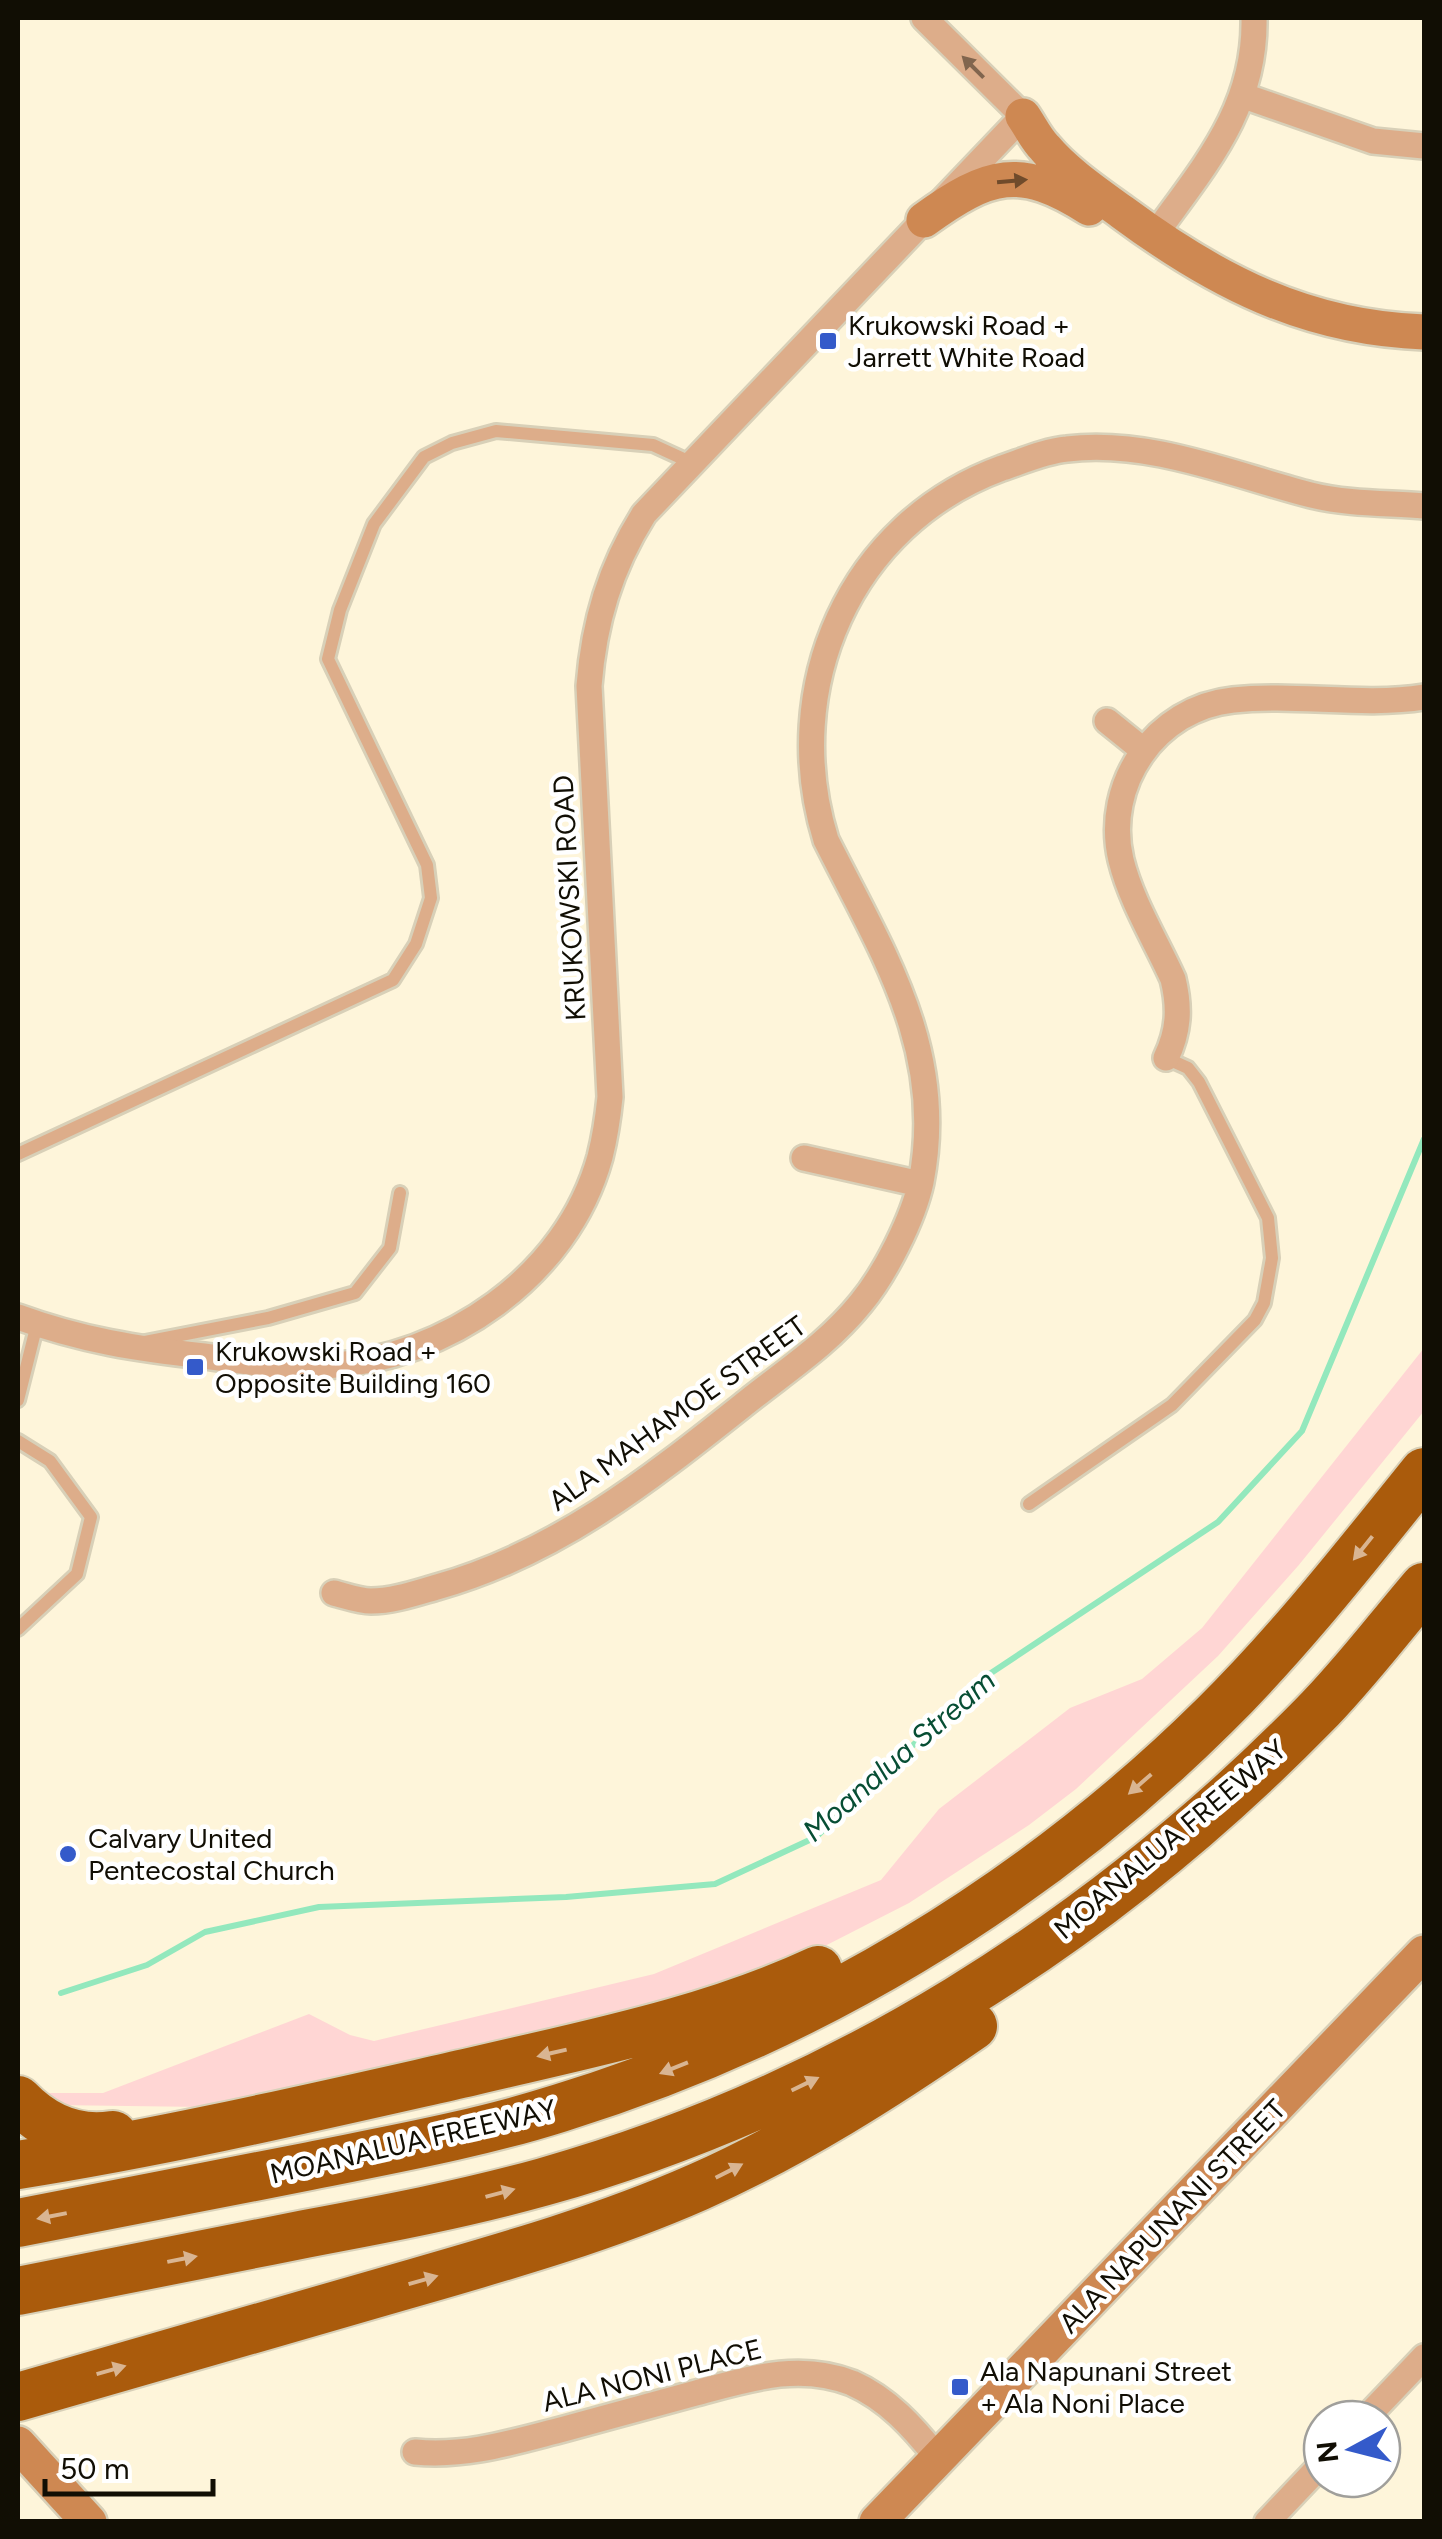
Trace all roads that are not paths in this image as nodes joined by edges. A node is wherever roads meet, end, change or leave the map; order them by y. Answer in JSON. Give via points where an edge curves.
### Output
{"nodes":[{"id":1,"x":924,"y":18,"type":"edge"},
{"id":2,"x":1254,"y":18,"type":"edge"},
{"id":3,"x":1244,"y":96,"type":"junction"},
{"id":4,"x":1023,"y":116,"type":"junction"},
{"id":5,"x":1424,"y":146,"type":"edge"},
{"id":6,"x":924,"y":220,"type":"junction"},
{"id":7,"x":1150,"y":233,"type":"junction"},
{"id":8,"x":1424,"y":332,"type":"edge"},
{"id":9,"x":690,"y":462,"type":"junction"},
{"id":10,"x":1424,"y":506,"type":"edge"},
{"id":11,"x":1424,"y":697,"type":"edge"},
{"id":12,"x":1107,"y":721,"type":"dead end"},
{"id":13,"x":1143,"y":750,"type":"junction"},
{"id":14,"x":1166,"y":1058,"type":"joint"},
{"id":15,"x":18,"y":1154,"type":"edge"},
{"id":16,"x":804,"y":1158,"type":"dead end"},
{"id":17,"x":920,"y":1184,"type":"junction"},
{"id":18,"x":400,"y":1193,"type":"dead end"},
{"id":19,"x":27,"y":1321,"type":"edge"},
{"id":20,"x":118,"y":1347,"type":"junction"},
{"id":21,"x":18,"y":1400,"type":"edge"},
{"id":22,"x":18,"y":1441,"type":"edge"},
{"id":23,"x":1424,"y":1472,"type":"edge"},
{"id":24,"x":1029,"y":1504,"type":"dead end"},
{"id":25,"x":1424,"y":1586,"type":"edge"},
{"id":26,"x":334,"y":1594,"type":"dead end"},
{"id":27,"x":18,"y":1629,"type":"edge"},
{"id":28,"x":1314,"y":1714,"type":"junction"},
{"id":29,"x":1035,"y":1870,"type":"junction"},
{"id":30,"x":1424,"y":1953,"type":"edge"},
{"id":31,"x":18,"y":2100,"type":"edge"},
{"id":32,"x":295,"y":2112,"type":"junction"},
{"id":33,"x":18,"y":2166,"type":"edge"},
{"id":34,"x":18,"y":2223,"type":"edge"},
{"id":35,"x":18,"y":2291,"type":"edge"},
{"id":36,"x":1424,"y":2356,"type":"edge"},
{"id":37,"x":18,"y":2397,"type":"edge"},
{"id":38,"x":1384,"y":2399,"type":"edge"},
{"id":39,"x":18,"y":2444,"type":"edge"},
{"id":40,"x":415,"y":2452,"type":"dead end"},
{"id":41,"x":937,"y":2457,"type":"junction"},
{"id":42,"x":1302,"y":2485,"type":"edge"},
{"id":43,"x":89,"y":2522,"type":"edge"},
{"id":44,"x":877,"y":2522,"type":"edge"},
{"id":45,"x":1267,"y":2522,"type":"edge"}],
"edges":[{"from":4,"to":1,"type":"street","one_way":true},
{"from":2,"to":3,"type":"street"},
{"from":3,"to":5,"type":"street","via":[[1373,141]]},
{"from":3,"to":7,"type":"street","via":[[1216,150]]},
{"from":4,"to":6,"type":"street","name":"KRUKOWSKI ROAD"},
{"from":4,"to":7,"type":"street","via":[[1059,133]]},
{"from":6,"to":7,"type":"street","one_way":true,"via":[[970,192],[1015,178],[1040,181]]},
{"from":6,"to":9,"type":"street","name":"KRUKOWSKI ROAD"},
{"from":7,"to":8,"type":"street","via":[[1272,302],[1342,321]]},
{"from":9,"to":15,"type":"lane","via":[[654,445],[496,430],[424,457],[374,524],[328,659],[427,865],[431,898],[416,944],[393,980]]},
{"from":9,"to":20,"type":"street","name":"KRUKOWSKI ROAD","via":[[624,546],[592,644],[590,730],[610,1097],[599,1160],[566,1230],[524,1280],[478,1315],[430,1342],[377,1359],[261,1365]]},
{"from":10,"to":17,"type":"street","name":"ALA MAHAMOE STREET","via":[[1316,496],[1179,458],[1066,448],[962,486],[915,517],[857,584],[821,662],[811,723],[813,780],[826,840],[896,978],[916,1038],[926,1096]]},
{"from":11,"to":13,"type":"street","via":[[1220,702],[1169,724]]},
{"from":12,"to":13,"type":"street"},
{"from":13,"to":14,"type":"street","via":[[1119,804],[1118,843],[1128,881],[1174,979],[1177,1028]]},
{"from":14,"to":24,"type":"lane","via":[[1200,1082],[1263,1203],[1272,1245],[1264,1303],[1172,1405]]},
{"from":16,"to":17,"type":"street"},
{"from":17,"to":26,"type":"street","name":"ALA MAHAMOE STREET","via":[[879,1278],[829,1339],[601,1513],[531,1553],[462,1580],[369,1601]]},
{"from":18,"to":20,"type":"lane","via":[[390,1248],[355,1293],[268,1318]]},
{"from":19,"to":20,"type":"street","name":"KRUKOWSKI ROAD"},
{"from":19,"to":21,"type":"lane"},
{"from":22,"to":27,"type":"lane","via":[[50,1461],[91,1517],[77,1574]]},
{"from":23,"to":29,"type":"highway","name":"MOANALUA FREEWAY","one_way":true,"via":[[1302,1622],[1212,1718]]},
{"from":25,"to":28,"type":"highway","name":"MOANALUA FREEWAY"},
{"from":35,"to":28,"type":"highway","name":"MOANALUA FREEWAY","one_way":true,"via":[[464,2202],[622,2158],[772,2100],[917,2026],[1018,1964],[1150,1864]]},
{"from":37,"to":28,"type":"highway","one_way":true,"via":[[612,2222],[775,2148],[937,2051],[1131,1912]]},
{"from":29,"to":32,"type":"highway","one_way":true,"via":[[777,1989],[713,2010]]},
{"from":29,"to":34,"type":"highway","name":"MOANALUA FREEWAY","one_way":true,"via":[[848,1988],[640,2082],[445,2140]]},
{"from":30,"to":41,"type":"street","name":"ALA NAPUNANI STREET"},
{"from":31,"to":32,"type":"highway","via":[[47,2124],[99,2138]]},
{"from":32,"to":33,"type":"highway"},
{"from":36,"to":38,"type":"street"},
{"from":39,"to":43,"type":"street"},
{"from":40,"to":41,"type":"street","name":"ALA NONI PLACE","via":[[466,2453],[745,2380],[802,2372],[832,2377],[885,2402]]},
{"from":41,"to":44,"type":"street","name":"ALA NAPUNANI STREET"},
{"from":42,"to":45,"type":"street"}]}
